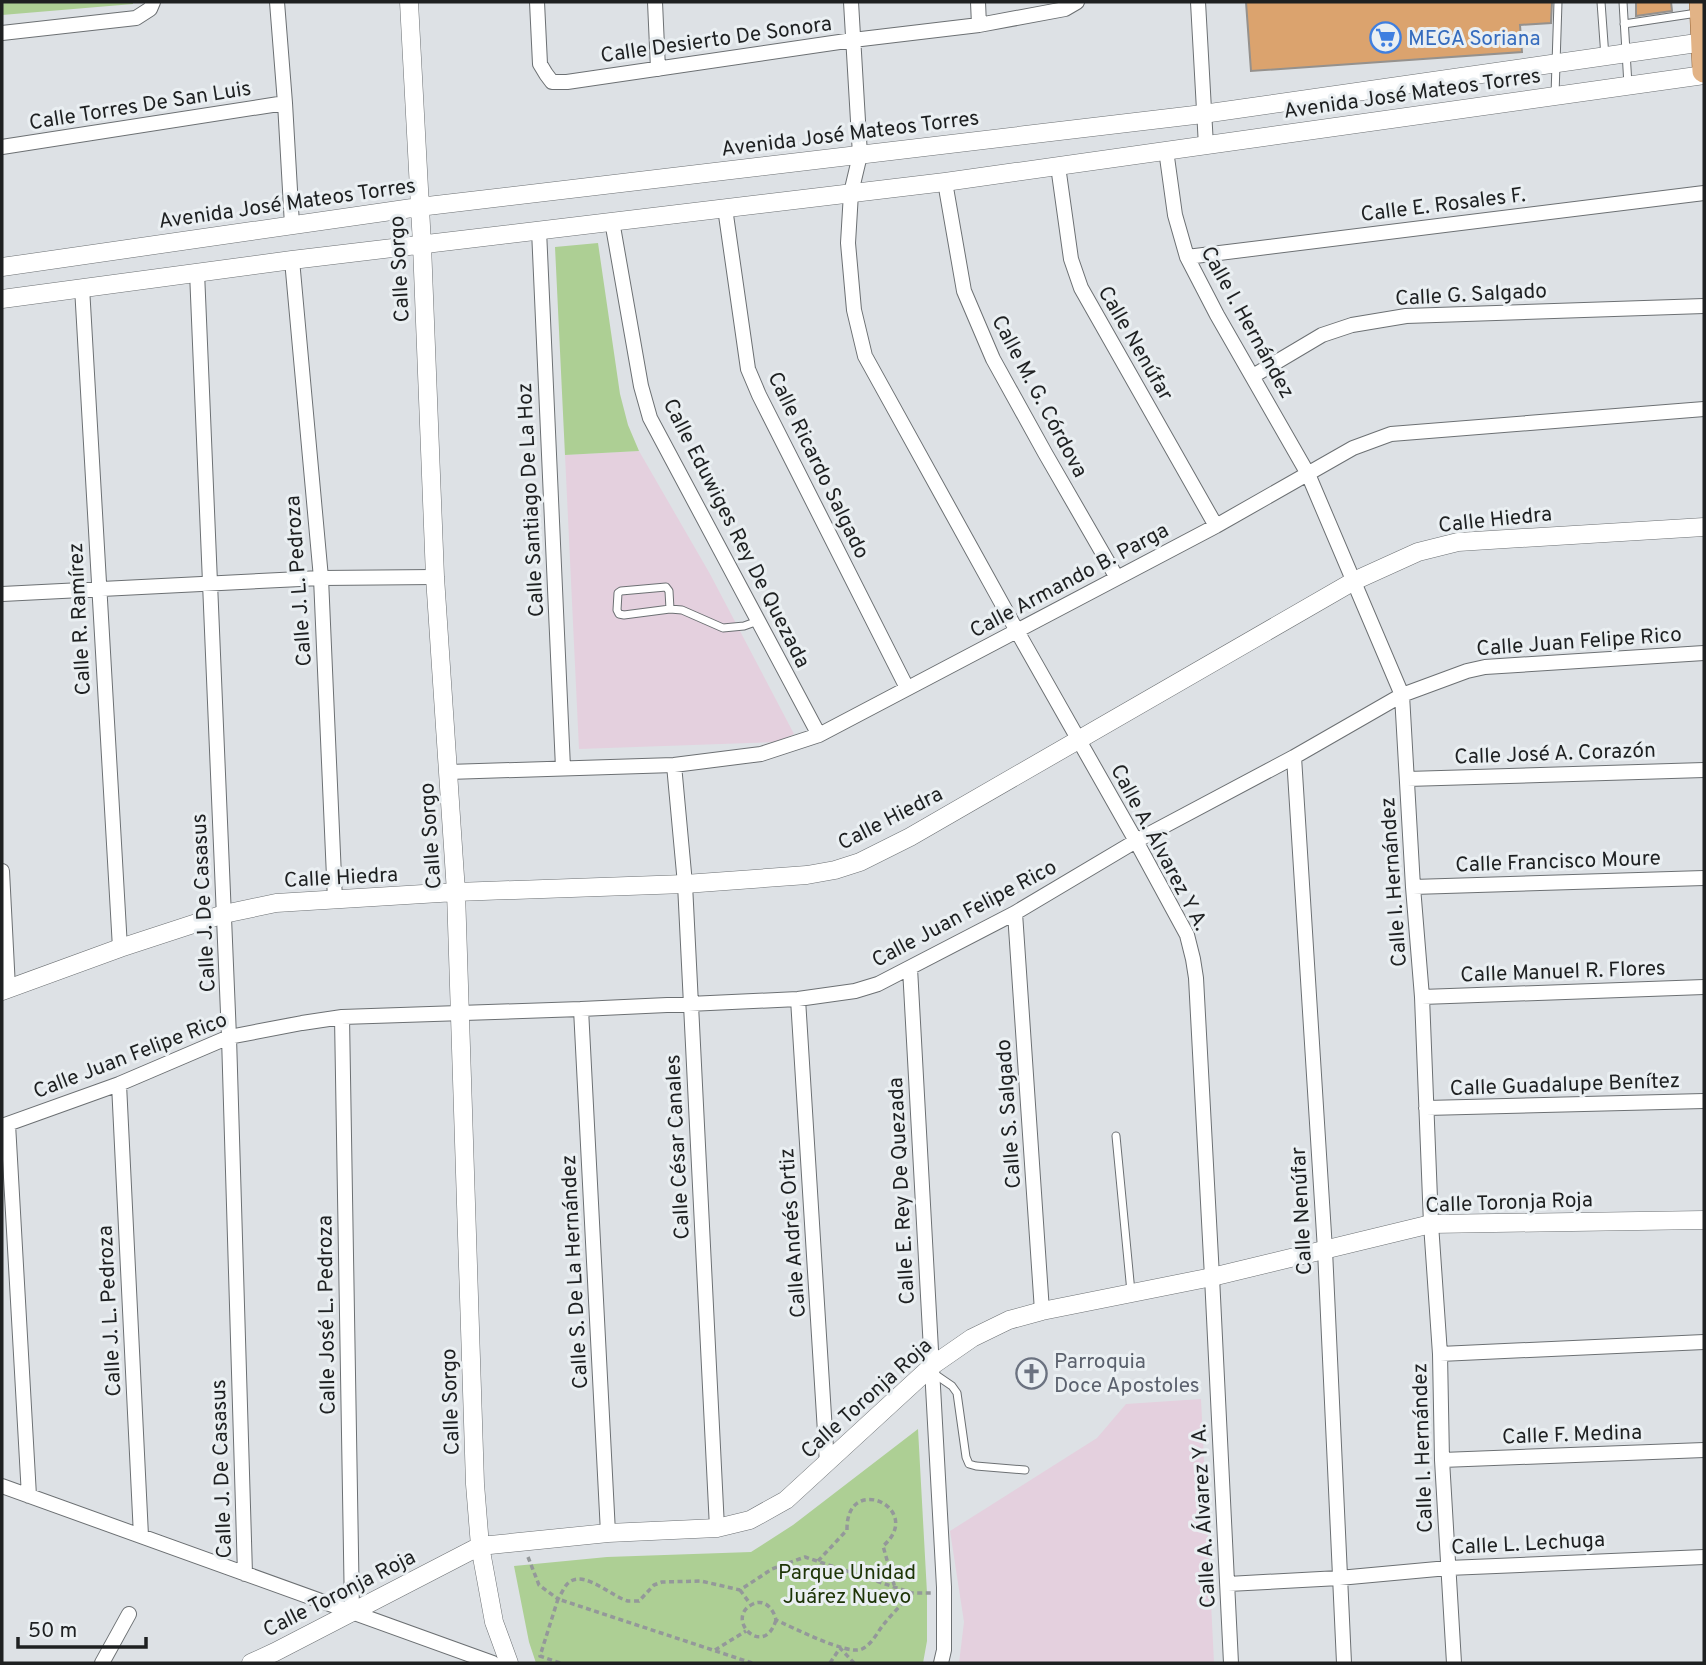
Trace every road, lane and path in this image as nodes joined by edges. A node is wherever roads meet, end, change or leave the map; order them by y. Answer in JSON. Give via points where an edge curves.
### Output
{"nodes":[{"id":1,"x":278,"y":2,"type":"edge"},
{"id":2,"x":409,"y":2,"type":"edge"},
{"id":3,"x":537,"y":2,"type":"edge"},
{"id":4,"x":655,"y":2,"type":"edge"},
{"id":5,"x":851,"y":2,"type":"edge"},
{"id":6,"x":978,"y":2,"type":"edge"},
{"id":7,"x":1077,"y":2,"type":"edge"},
{"id":8,"x":1198,"y":2,"type":"edge"},
{"id":9,"x":1558,"y":2,"type":"edge"},
{"id":10,"x":1601,"y":2,"type":"edge"},
{"id":11,"x":1623,"y":2,"type":"edge"},
{"id":12,"x":151,"y":5,"type":"edge"},
{"id":13,"x":1701,"y":7,"type":"edge"},
{"id":14,"x":1624,"y":24,"type":"junction"},
{"id":15,"x":979,"y":25,"type":"junction"},
{"id":16,"x":2,"y":33,"type":"edge"},
{"id":17,"x":853,"y":40,"type":"junction"},
{"id":18,"x":1704,"y":42,"type":"edge"},
{"id":19,"x":1626,"y":54,"type":"junction"},
{"id":20,"x":1605,"y":58,"type":"junction"},
{"id":21,"x":1555,"y":64,"type":"junction"},
{"id":22,"x":659,"y":69,"type":"junction"},
{"id":23,"x":1704,"y":73,"type":"edge"},
{"id":24,"x":1628,"y":85,"type":"junction"},
{"id":25,"x":1555,"y":96,"type":"junction"},
{"id":26,"x":285,"y":103,"type":"junction"},
{"id":27,"x":1203,"y":114,"type":"junction"},
{"id":28,"x":1206,"y":146,"type":"junction"},
{"id":29,"x":2,"y":147,"type":"edge"},
{"id":30,"x":1166,"y":150,"type":"junction"},
{"id":31,"x":860,"y":155,"type":"junction"},
{"id":32,"x":1058,"y":166,"type":"junction"},
{"id":33,"x":945,"y":182,"type":"junction"},
{"id":34,"x":851,"y":193,"type":"junction"},
{"id":35,"x":1704,"y":193,"type":"edge"},
{"id":36,"x":419,"y":207,"type":"junction"},
{"id":37,"x":725,"y":208,"type":"junction"},
{"id":38,"x":612,"y":221,"type":"junction"},
{"id":39,"x":292,"y":225,"type":"junction"},
{"id":40,"x":539,"y":230,"type":"junction"},
{"id":41,"x":422,"y":245,"type":"junction"},
{"id":42,"x":1187,"y":257,"type":"junction"},
{"id":43,"x":292,"y":260,"type":"junction"},
{"id":44,"x":2,"y":268,"type":"edge"},
{"id":45,"x":197,"y":272,"type":"junction"},
{"id":46,"x":82,"y":287,"type":"junction"},
{"id":47,"x":2,"y":299,"type":"edge"},
{"id":48,"x":1704,"y":306,"type":"edge"},
{"id":49,"x":1253,"y":376,"type":"junction"},
{"id":50,"x":1704,"y":409,"type":"edge"},
{"id":51,"x":1307,"y":474,"type":"junction"},
{"id":52,"x":1216,"y":526,"type":"junction"},
{"id":53,"x":1704,"y":527,"type":"edge"},
{"id":54,"x":435,"y":577,"type":"junction"},
{"id":55,"x":321,"y":578,"type":"junction"},
{"id":56,"x":1117,"y":578,"type":"junction"},
{"id":57,"x":1354,"y":581,"type":"junction"},
{"id":58,"x":210,"y":585,"type":"junction"},
{"id":59,"x":99,"y":589,"type":"junction"},
{"id":60,"x":2,"y":594,"type":"edge"},
{"id":61,"x":670,"y":609,"type":"junction"},
{"id":62,"x":758,"y":621,"type":"junction"},
{"id":63,"x":1017,"y":631,"type":"junction"},
{"id":64,"x":1704,"y":653,"type":"edge"},
{"id":65,"x":907,"y":688,"type":"junction"},
{"id":66,"x":1402,"y":695,"type":"junction"},
{"id":67,"x":819,"y":735,"type":"junction"},
{"id":68,"x":1078,"y":740,"type":"junction"},
{"id":69,"x":1294,"y":757,"type":"junction"},
{"id":70,"x":674,"y":765,"type":"junction"},
{"id":71,"x":563,"y":768,"type":"junction"},
{"id":72,"x":1704,"y":770,"type":"edge"},
{"id":73,"x":448,"y":772,"type":"junction"},
{"id":74,"x":1407,"y":779,"type":"junction"},
{"id":75,"x":1136,"y":841,"type":"junction"},
{"id":76,"x":2,"y":871,"type":"edge"},
{"id":77,"x":1704,"y":878,"type":"edge"},
{"id":78,"x":685,"y":884,"type":"junction"},
{"id":79,"x":1413,"y":887,"type":"junction"},
{"id":80,"x":456,"y":892,"type":"junction"},
{"id":81,"x":335,"y":900,"type":"junction"},
{"id":82,"x":1015,"y":913,"type":"junction"},
{"id":83,"x":224,"y":914,"type":"junction"},
{"id":84,"x":120,"y":947,"type":"junction"},
{"id":85,"x":910,"y":968,"type":"junction"},
{"id":86,"x":1704,"y":986,"type":"edge"},
{"id":87,"x":5,"y":989,"type":"edge"},
{"id":88,"x":1422,"y":997,"type":"junction"},
{"id":89,"x":798,"y":999,"type":"junction"},
{"id":90,"x":691,"y":1004,"type":"junction"},
{"id":91,"x":582,"y":1009,"type":"junction"},
{"id":92,"x":460,"y":1013,"type":"junction"},
{"id":93,"x":342,"y":1017,"type":"junction"},
{"id":94,"x":229,"y":1037,"type":"junction"},
{"id":95,"x":119,"y":1084,"type":"junction"},
{"id":96,"x":1704,"y":1101,"type":"edge"},
{"id":97,"x":1426,"y":1108,"type":"junction"},
{"id":98,"x":5,"y":1125,"type":"edge"},
{"id":99,"x":1116,"y":1136,"type":"dead end"},
{"id":100,"x":1704,"y":1220,"type":"edge"},
{"id":101,"x":1431,"y":1224,"type":"junction"},
{"id":102,"x":1325,"y":1250,"type":"junction"},
{"id":103,"x":1212,"y":1277,"type":"junction"},
{"id":104,"x":1131,"y":1293,"type":"junction"},
{"id":105,"x":1042,"y":1311,"type":"junction"},
{"id":106,"x":1704,"y":1342,"type":"edge"},
{"id":107,"x":1440,"y":1354,"type":"junction"},
{"id":108,"x":933,"y":1369,"type":"junction"},
{"id":109,"x":1704,"y":1450,"type":"edge"},
{"id":110,"x":1442,"y":1460,"type":"junction"},
{"id":111,"x":827,"y":1464,"type":"junction"},
{"id":112,"x":1024,"y":1470,"type":"dead end"},
{"id":113,"x":2,"y":1486,"type":"edge"},
{"id":114,"x":29,"y":1496,"type":"junction"},
{"id":115,"x":717,"y":1528,"type":"junction"},
{"id":116,"x":608,"y":1533,"type":"junction"},
{"id":117,"x":141,"y":1536,"type":"junction"},
{"id":118,"x":524,"y":1542,"type":"junction"},
{"id":119,"x":480,"y":1546,"type":"junction"},
{"id":120,"x":1704,"y":1557,"type":"edge"},
{"id":121,"x":818,"y":1561,"type":"junction"},
{"id":122,"x":1448,"y":1568,"type":"junction"},
{"id":123,"x":245,"y":1574,"type":"junction"},
{"id":124,"x":1339,"y":1578,"type":"junction"},
{"id":125,"x":1228,"y":1584,"type":"junction"},
{"id":126,"x":895,"y":1588,"type":"junction"},
{"id":127,"x":740,"y":1590,"type":"junction"},
{"id":128,"x":912,"y":1593,"type":"junction"},
{"id":129,"x":944,"y":1593,"type":"junction"},
{"id":130,"x":558,"y":1599,"type":"junction"},
{"id":131,"x":751,"y":1605,"type":"junction"},
{"id":132,"x":352,"y":1612,"type":"junction"},
{"id":133,"x":129,"y":1614,"type":"dead end"},
{"id":134,"x":776,"y":1620,"type":"junction"},
{"id":135,"x":746,"y":1631,"type":"junction"},
{"id":136,"x":839,"y":1648,"type":"junction"},
{"id":137,"x":715,"y":1650,"type":"junction"},
{"id":138,"x":277,"y":1658,"type":"edge"},
{"id":139,"x":102,"y":1663,"type":"edge"},
{"id":140,"x":251,"y":1663,"type":"edge"},
{"id":141,"x":493,"y":1663,"type":"edge"},
{"id":142,"x":509,"y":1663,"type":"edge"},
{"id":143,"x":560,"y":1663,"type":"edge"},
{"id":144,"x":752,"y":1663,"type":"edge"},
{"id":145,"x":830,"y":1663,"type":"edge"},
{"id":146,"x":854,"y":1663,"type":"edge"},
{"id":147,"x":941,"y":1663,"type":"edge"},
{"id":148,"x":1231,"y":1663,"type":"edge"},
{"id":149,"x":1344,"y":1663,"type":"edge"},
{"id":150,"x":1454,"y":1663,"type":"edge"}],
"edges":[{"from":1,"to":26,"type":"street"},
{"from":2,"to":36,"type":"street","name":"Calle Sorgo"},
{"from":3,"to":22,"type":"street","name":"Calle Desierto De Sonora","via":[[540,64],[552,82]]},
{"from":4,"to":22,"type":"street"},
{"from":5,"to":17,"type":"street","name":"Calle A. Álvarez Y A."},
{"from":6,"to":15,"type":"street"},
{"from":7,"to":15,"type":"street","name":"Calle Desierto De Sonora","via":[[1065,9]]},
{"from":8,"to":27,"type":"street"},
{"from":9,"to":21,"type":"lane"},
{"from":10,"to":20,"type":"lane"},
{"from":11,"to":14,"type":"lane"},
{"from":12,"to":16,"type":"street","via":[[136,18]]},
{"from":13,"to":14,"type":"lane"},
{"from":13,"to":18,"type":"main road"},
{"from":14,"to":19,"type":"lane"},
{"from":15,"to":17,"type":"street","name":"Calle Desierto De Sonora"},
{"from":17,"to":22,"type":"street","name":"Calle Desierto De Sonora"},
{"from":17,"to":31,"type":"street","name":"Calle A. Álvarez Y A."},
{"from":18,"to":19,"type":"street","name":"Avenida José Mateos Torres"},
{"from":18,"to":23,"type":"main road"},
{"from":19,"to":20,"type":"street","name":"Avenida José Mateos Torres"},
{"from":19,"to":24,"type":"lane"},
{"from":20,"to":21,"type":"street","name":"Avenida José Mateos Torres"},
{"from":21,"to":25,"type":"lane"},
{"from":21,"to":27,"type":"street","name":"Avenida José Mateos Torres"},
{"from":23,"to":24,"type":"street","name":"Avenida José Mateos Torres"},
{"from":24,"to":25,"type":"street","name":"Avenida José Mateos Torres"},
{"from":25,"to":28,"type":"street","name":"Avenida José Mateos Torres"},
{"from":26,"to":29,"type":"street","name":"Calle Torres De San Luis"},
{"from":26,"to":39,"type":"street"},
{"from":27,"to":28,"type":"street"},
{"from":27,"to":31,"type":"street","name":"Avenida José Mateos Torres"},
{"from":28,"to":30,"type":"street","name":"Avenida José Mateos Torres"},
{"from":30,"to":32,"type":"street","name":"Avenida José Mateos Torres"},
{"from":30,"to":42,"type":"street","name":"Calle I. Hernández","via":[[1175,215]]},
{"from":31,"to":34,"type":"street","name":"Calle A. Álvarez Y A."},
{"from":31,"to":36,"type":"street","name":"Avenida José Mateos Torres"},
{"from":32,"to":33,"type":"street","name":"Avenida José Mateos Torres"},
{"from":32,"to":52,"type":"street","name":"Calle Nenúfar","via":[[1071,259],[1081,288]]},
{"from":33,"to":34,"type":"street","name":"Avenida José Mateos Torres"},
{"from":33,"to":56,"type":"street","name":"Calle M. G. Córdova","via":[[964,291],[993,359]]},
{"from":34,"to":37,"type":"street","name":"Avenida José Mateos Torres"},
{"from":34,"to":63,"type":"street","name":"Calle A. Álvarez Y A.","via":[[848,243],[854,310],[865,356]]},
{"from":35,"to":42,"type":"street","name":"Calle E. Rosales F."},
{"from":36,"to":39,"type":"street","name":"Avenida José Mateos Torres"},
{"from":36,"to":41,"type":"street","name":"Calle Sorgo"},
{"from":37,"to":38,"type":"street","name":"Avenida José Mateos Torres"},
{"from":37,"to":65,"type":"street","name":"Calle Ricardo Salgado","via":[[748,369]]},
{"from":38,"to":40,"type":"street","name":"Avenida José Mateos Torres"},
{"from":38,"to":62,"type":"street","name":"Calle Eduwiges Rey De Quezada","via":[[650,418]]},
{"from":39,"to":44,"type":"street","name":"Avenida José Mateos Torres"},
{"from":40,"to":41,"type":"street","name":"Avenida José Mateos Torres"},
{"from":40,"to":71,"type":"street","name":"Calle Santiago De La Hoz"},
{"from":41,"to":43,"type":"street","name":"Avenida José Mateos Torres"},
{"from":41,"to":54,"type":"street","name":"Calle Sorgo"},
{"from":42,"to":49,"type":"street","name":"Calle I. Hernández"},
{"from":43,"to":45,"type":"street","name":"Avenida José Mateos Torres"},
{"from":43,"to":55,"type":"street","name":"Calle J. L. Pedroza"},
{"from":45,"to":46,"type":"street","name":"Avenida José Mateos Torres"},
{"from":45,"to":58,"type":"street","name":"Calle J. De Casasus"},
{"from":46,"to":47,"type":"street","name":"Avenida José Mateos Torres"},
{"from":46,"to":59,"type":"street","name":"Calle R. Ramírez"},
{"from":48,"to":49,"type":"street","name":"Calle G. Salgado","via":[[1392,318],[1322,335]]},
{"from":49,"to":51,"type":"street","name":"Calle I. Hernández"},
{"from":50,"to":51,"type":"street","name":"Calle Armando B. Parga","via":[[1391,434],[1353,448]]},
{"from":51,"to":52,"type":"street","name":"Calle Armando B. Parga"},
{"from":51,"to":57,"type":"street","name":"Calle I. Hernández"},
{"from":52,"to":56,"type":"street","name":"Calle Armando B. Parga"},
{"from":53,"to":57,"type":"street","name":"Calle Hiedra","via":[[1458,542],[1418,552]]},
{"from":54,"to":55,"type":"street"},
{"from":54,"to":73,"type":"street","name":"Calle Sorgo"},
{"from":55,"to":58,"type":"street"},
{"from":55,"to":81,"type":"street","name":"Calle J. L. Pedroza"},
{"from":56,"to":63,"type":"street","name":"Calle Armando B. Parga"},
{"from":57,"to":66,"type":"street","name":"Calle I. Hernández"},
{"from":57,"to":68,"type":"street","name":"Calle Hiedra"},
{"from":58,"to":59,"type":"street"},
{"from":58,"to":83,"type":"street","name":"Calle J. De Casasus"},
{"from":59,"to":60,"type":"street"},
{"from":59,"to":84,"type":"street","name":"Calle R. Ramírez"},
{"from":61,"to":61,"type":"lane","via":[[666,587],[621,591],[617,596],[619,614]]},
{"from":61,"to":62,"type":"lane","via":[[723,628]]},
{"from":62,"to":67,"type":"street","name":"Calle Eduwiges Rey De Quezada"},
{"from":63,"to":65,"type":"street","name":"Calle Armando B. Parga"},
{"from":63,"to":68,"type":"street","name":"Calle A. Álvarez Y A."},
{"from":64,"to":66,"type":"street","name":"Calle Juan Felipe Rico","via":[[1485,667]]},
{"from":65,"to":67,"type":"street","name":"Calle Armando B. Parga"},
{"from":66,"to":69,"type":"street","name":"Calle Juan Felipe Rico"},
{"from":66,"to":74,"type":"street","name":"Calle I. Hernández"},
{"from":67,"to":70,"type":"street","name":"Calle Armando B. Parga","via":[[761,754]]},
{"from":68,"to":75,"type":"street","name":"Calle A. Álvarez Y A."},
{"from":68,"to":78,"type":"street","name":"Calle Hiedra","via":[[860,862],[807,875]]},
{"from":69,"to":75,"type":"street","name":"Calle Juan Felipe Rico"},
{"from":69,"to":102,"type":"street","name":"Calle Nenúfar"},
{"from":70,"to":71,"type":"street","name":"Calle Armando B. Parga"},
{"from":70,"to":78,"type":"street","name":"Calle César Canales"},
{"from":71,"to":73,"type":"street","name":"Calle Armando B. Parga"},
{"from":72,"to":74,"type":"street","name":"Calle José A. Corazón"},
{"from":73,"to":80,"type":"street","name":"Calle Sorgo"},
{"from":74,"to":79,"type":"street","name":"Calle I. Hernández"},
{"from":75,"to":82,"type":"street","name":"Calle Juan Felipe Rico"},
{"from":75,"to":103,"type":"street","name":"Calle A. Álvarez Y A.","via":[[1187,935],[1194,959]]},
{"from":76,"to":87,"type":"street"},
{"from":77,"to":79,"type":"street","name":"Calle Francisco Moure"},
{"from":78,"to":80,"type":"street","name":"Calle Hiedra"},
{"from":78,"to":90,"type":"street","name":"Calle César Canales"},
{"from":79,"to":88,"type":"street","name":"Calle I. Hernández"},
{"from":80,"to":81,"type":"street","name":"Calle Hiedra"},
{"from":80,"to":92,"type":"street","name":"Calle Sorgo"},
{"from":81,"to":83,"type":"street","name":"Calle Hiedra","via":[[276,903]]},
{"from":82,"to":85,"type":"street","name":"Calle Juan Felipe Rico"},
{"from":82,"to":105,"type":"street","name":"Calle S. Salgado"},
{"from":83,"to":84,"type":"street","name":"Calle Hiedra"},
{"from":83,"to":94,"type":"street","name":"Calle J. De Casasus"},
{"from":84,"to":87,"type":"street","name":"Calle Hiedra"},
{"from":85,"to":89,"type":"street","name":"Calle Juan Felipe Rico","via":[[878,984]]},
{"from":85,"to":108,"type":"street","name":"Calle E. Rey De Quezada"},
{"from":86,"to":88,"type":"street","name":"Calle Manuel R. Flores"},
{"from":88,"to":97,"type":"street","name":"Calle I. Hernández"},
{"from":89,"to":90,"type":"street","name":"Calle Juan Felipe Rico"},
{"from":89,"to":111,"type":"street","name":"Calle Andrés Ortiz"},
{"from":90,"to":91,"type":"street","name":"Calle Juan Felipe Rico"},
{"from":90,"to":115,"type":"street","name":"Calle César Canales"},
{"from":91,"to":92,"type":"street","name":"Calle Juan Felipe Rico"},
{"from":91,"to":116,"type":"street","name":"Calle S. De La Hernández"},
{"from":92,"to":93,"type":"street","name":"Calle Juan Felipe Rico"},
{"from":92,"to":119,"type":"street","name":"Calle Sorgo"},
{"from":93,"to":94,"type":"street","name":"Calle Juan Felipe Rico"},
{"from":93,"to":132,"type":"street","name":"Calle José L. Pedroza"},
{"from":94,"to":95,"type":"street","name":"Calle Juan Felipe Rico"},
{"from":94,"to":123,"type":"street","name":"Calle J. De Casasus"},
{"from":95,"to":98,"type":"street","name":"Calle Juan Felipe Rico"},
{"from":95,"to":117,"type":"street","name":"Calle J. L. Pedroza"},
{"from":96,"to":97,"type":"street","name":"Calle Guadalupe Benítez"},
{"from":97,"to":101,"type":"street","name":"Calle I. Hernández"},
{"from":98,"to":114,"type":"street"},
{"from":99,"to":104,"type":"lane"},
{"from":100,"to":101,"type":"street","name":"Calle Toronja Roja"},
{"from":101,"to":102,"type":"street","name":"Calle Toronja Roja"},
{"from":101,"to":107,"type":"street","name":"Calle I. Hernández"},
{"from":102,"to":103,"type":"street","name":"Calle Toronja Roja"},
{"from":102,"to":124,"type":"street","name":"Calle Nenúfar"},
{"from":103,"to":104,"type":"street","name":"Calle Toronja Roja"},
{"from":103,"to":125,"type":"street","name":"Calle A. Álvarez Y A."},
{"from":104,"to":105,"type":"street","name":"Calle Toronja Roja"},
{"from":105,"to":108,"type":"street","name":"Calle Toronja Roja","via":[[992,1327]]},
{"from":106,"to":107,"type":"street"},
{"from":107,"to":110,"type":"street","name":"Calle I. Hernández"},
{"from":108,"to":111,"type":"street","name":"Calle Toronja Roja"},
{"from":108,"to":112,"type":"lane","via":[[957,1393],[969,1464]]},
{"from":108,"to":129,"type":"street","name":"Calle E. Rey De Quezada"},
{"from":109,"to":110,"type":"street","name":"Calle F. Medina"},
{"from":110,"to":122,"type":"street","name":"Calle I. Hernández"},
{"from":111,"to":115,"type":"street","name":"Calle Toronja Roja","via":[[778,1505],[750,1520]]},
{"from":113,"to":114,"type":"street"},
{"from":114,"to":117,"type":"street"},
{"from":115,"to":116,"type":"street","name":"Calle Toronja Roja"},
{"from":116,"to":118,"type":"street","name":"Calle Toronja Roja"},
{"from":117,"to":123,"type":"street"},
{"from":118,"to":119,"type":"street","name":"Calle Toronja Roja"},
{"from":118,"to":130,"type":"path","via":[[539,1585]]},
{"from":119,"to":132,"type":"street","name":"Calle Toronja Roja"},
{"from":119,"to":142,"type":"street","name":"Calle Sorgo","via":[[494,1622]]},
{"from":120,"to":122,"type":"street","name":"Calle L. Lechuga"},
{"from":121,"to":126,"type":"path"},
{"from":121,"to":126,"type":"path","via":[[847,1530],[847,1518],[857,1503],[879,1500],[895,1517],[896,1527],[883,1546]]},
{"from":121,"to":127,"type":"path","via":[[804,1557],[772,1569]]},
{"from":122,"to":124,"type":"street","name":"Calle L. Lechuga"},
{"from":122,"to":150,"type":"street","name":"Calle I. Hernández"},
{"from":123,"to":132,"type":"street"},
{"from":124,"to":125,"type":"street","name":"Calle L. Lechuga"},
{"from":124,"to":149,"type":"street","name":"Calle Nenúfar"},
{"from":125,"to":148,"type":"street","name":"Calle A. Álvarez Y A."},
{"from":126,"to":128,"type":"path"},
{"from":127,"to":130,"type":"path","via":[[701,1581],[663,1582],[654,1584],[639,1601],[629,1601],[580,1578],[568,1583]]},
{"from":127,"to":131,"type":"path"},
{"from":128,"to":129,"type":"path"},
{"from":128,"to":136,"type":"path","via":[[861,1650]]},
{"from":129,"to":147,"type":"street","name":"Calle E. Rey De Quezada"},
{"from":130,"to":137,"type":"path"},
{"from":130,"to":143,"type":"path","via":[[540,1656]]},
{"from":131,"to":134,"type":"path","via":[[768,1605]]},
{"from":131,"to":135,"type":"path","via":[[742,1622]]},
{"from":132,"to":138,"type":"street","name":"Calle Toronja Roja"},
{"from":132,"to":141,"type":"street"},
{"from":133,"to":139,"type":"street"},
{"from":134,"to":135,"type":"path","via":[[765,1636],[755,1637]]},
{"from":134,"to":136,"type":"path"},
{"from":135,"to":137,"type":"path"},
{"from":136,"to":145,"type":"path"},
{"from":136,"to":146,"type":"path"},
{"from":137,"to":144,"type":"path"},
{"from":138,"to":140,"type":"street","name":"Calle Toronja Roja"}]}
